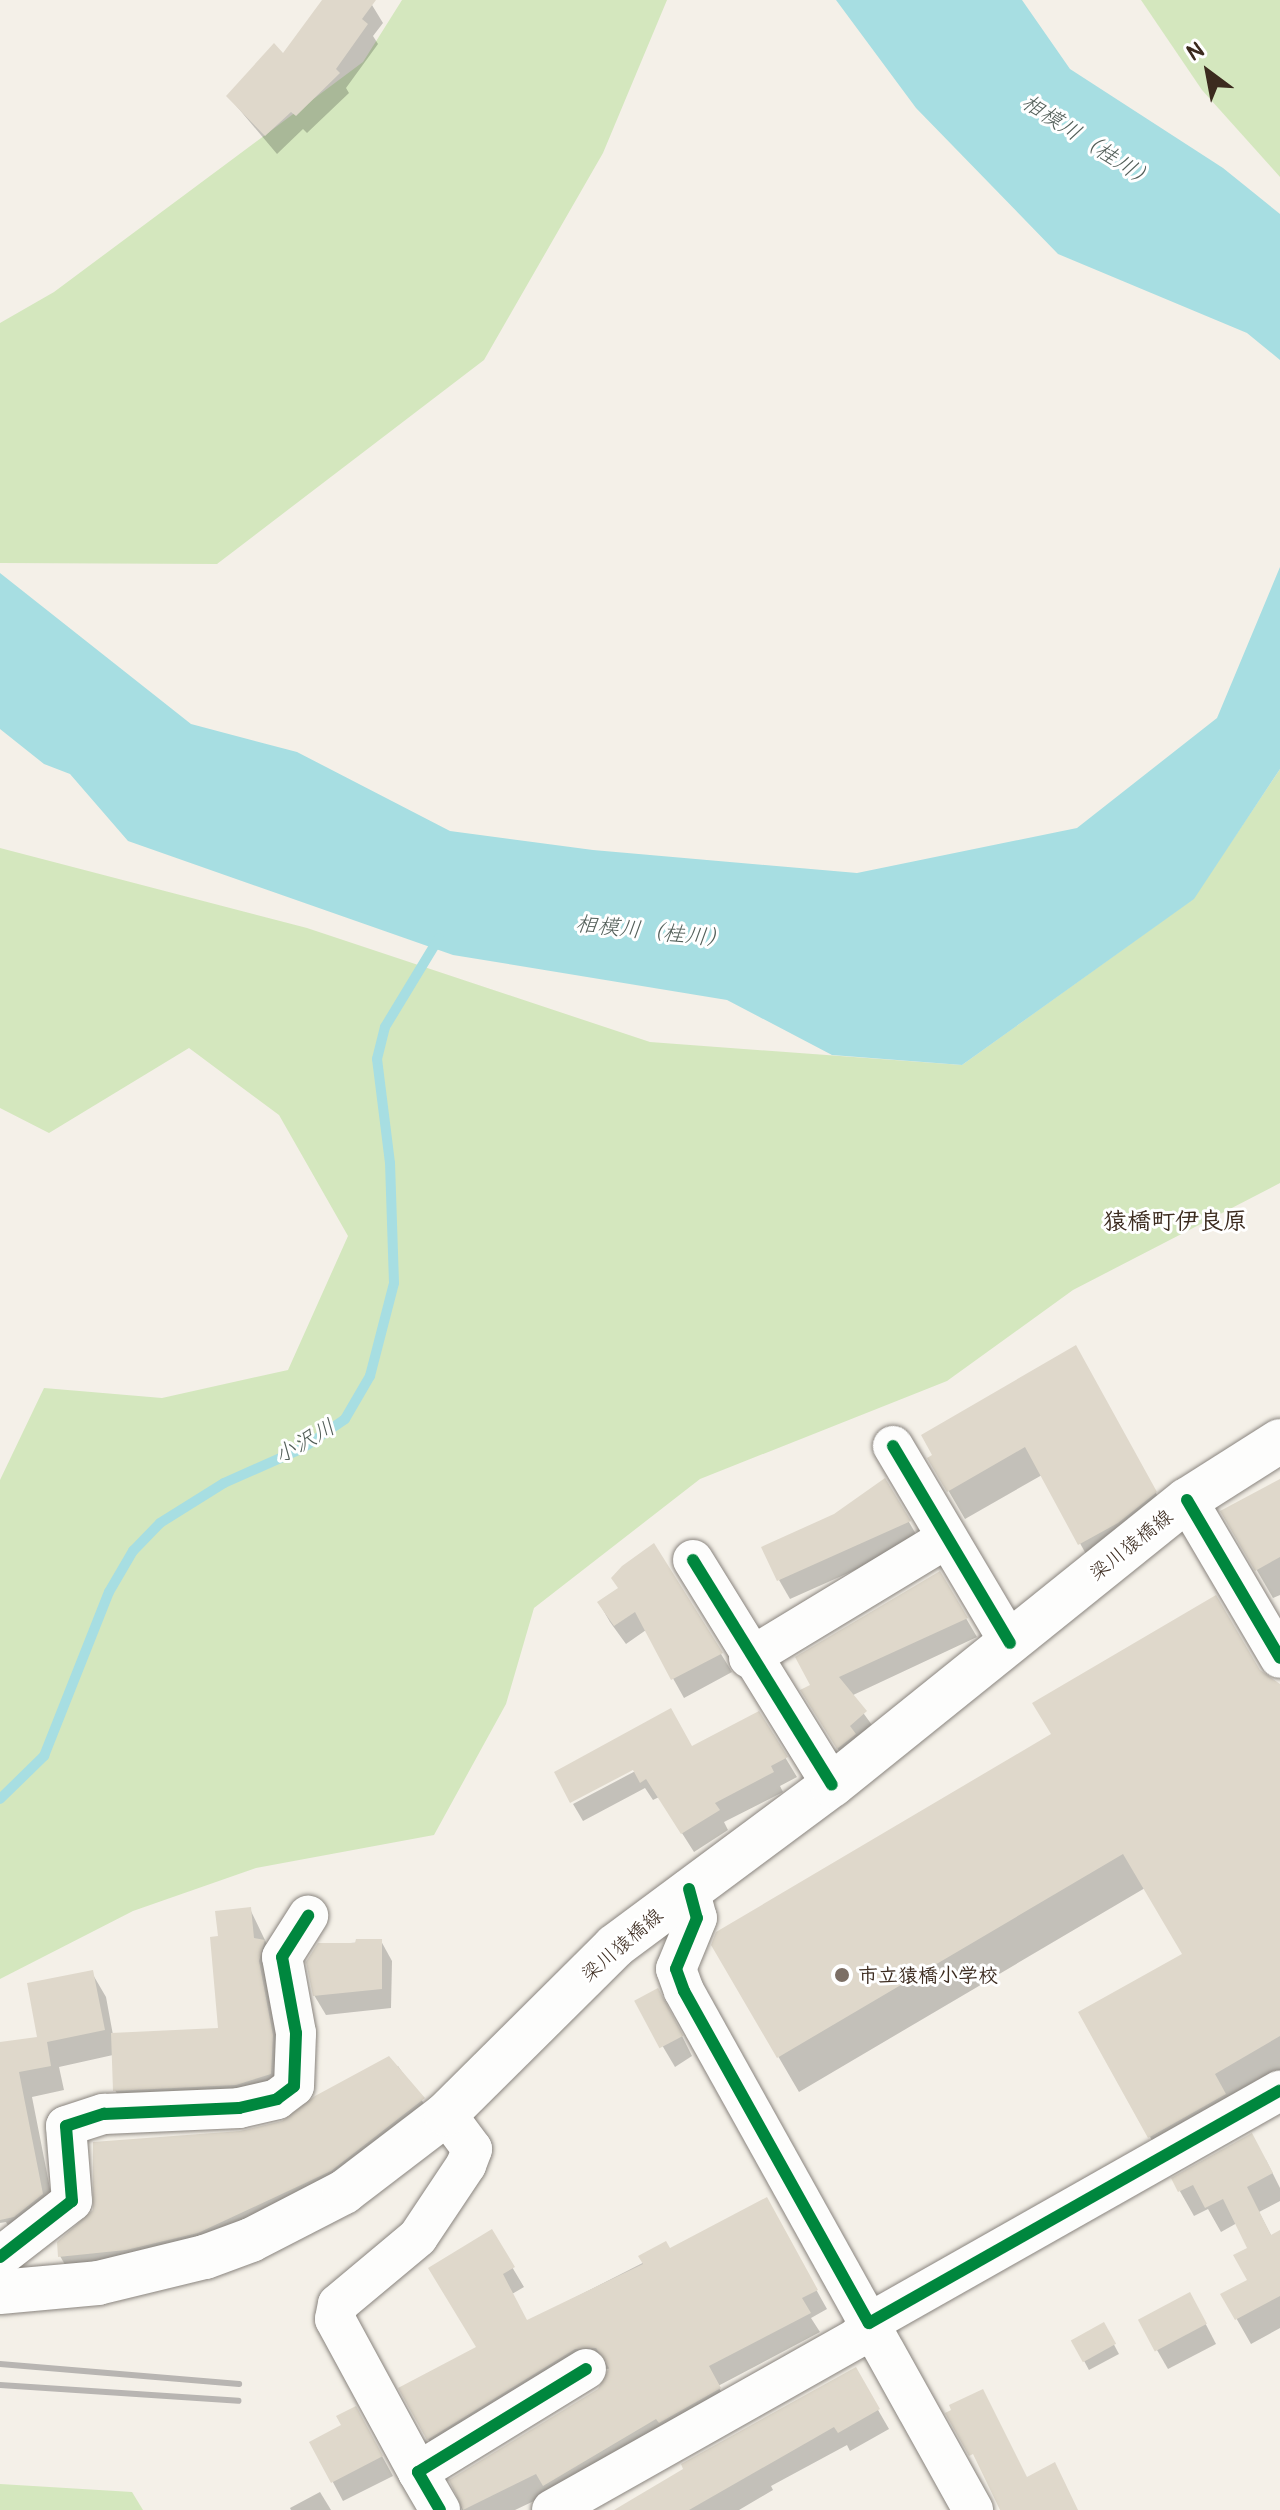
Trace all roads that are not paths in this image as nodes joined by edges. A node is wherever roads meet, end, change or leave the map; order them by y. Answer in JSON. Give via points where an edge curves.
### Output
{"nodes":[{"id":1,"x":1280,"y":1441,"type":"edge"},
{"id":2,"x":893,"y":1446,"type":"dead end"},
{"id":3,"x":1187,"y":1500,"type":"junction"},
{"id":4,"x":944,"y":1540,"type":"junction"},
{"id":5,"x":693,"y":1560,"type":"dead end"},
{"id":6,"x":1010,"y":1643,"type":"junction"},
{"id":7,"x":749,"y":1658,"type":"junction"},
{"id":8,"x":1280,"y":1658,"type":"edge"},
{"id":9,"x":832,"y":1785,"type":"junction"},
{"id":10,"x":689,"y":1889,"type":"junction"},
{"id":11,"x":308,"y":1916,"type":"dead end"},
{"id":12,"x":1274,"y":2106,"type":"edge"},
{"id":13,"x":446,"y":2114,"type":"junction"},
{"id":14,"x":0,"y":2257,"type":"edge"},
{"id":15,"x":0,"y":2292,"type":"edge"},
{"id":16,"x":869,"y":2323,"type":"junction"},
{"id":17,"x":586,"y":2369,"type":"dead end"},
{"id":18,"x":418,"y":2472,"type":"junction"},
{"id":19,"x":440,"y":2510,"type":"edge"},
{"id":20,"x":552,"y":2510,"type":"edge"},
{"id":21,"x":973,"y":2510,"type":"edge"}],
"edges":[{"from":1,"to":3,"type":"main road","name":"梁川猿橋線"},
{"from":2,"to":4,"type":"street"},
{"from":3,"to":6,"type":"main road","name":"梁川猿橋線"},
{"from":3,"to":8,"type":"street"},
{"from":4,"to":6,"type":"street"},
{"from":4,"to":7,"type":"street"},
{"from":5,"to":7,"type":"street"},
{"from":6,"to":9,"type":"main road","name":"梁川猿橋線"},
{"from":7,"to":9,"type":"street"},
{"from":9,"to":10,"type":"main road","name":"梁川猿橋線"},
{"from":10,"to":13,"type":"main road","name":"梁川猿橋線","via":[[615,1946]]},
{"from":10,"to":16,"type":"street","via":[[697,1918],[676,1969],[684,1991]]},
{"from":11,"to":14,"type":"street","via":[[282,1957],[296,2033],[294,2086],[277,2099],[239,2108],[104,2114],[66,2126],[72,2201]]},
{"from":12,"to":16,"type":"street"},
{"from":13,"to":15,"type":"main road","name":"梁川猿橋線","via":[[344,2192],[251,2240],[98,2283]]},
{"from":13,"to":18,"type":"street","via":[[472,2149],[466,2165],[418,2237],[338,2304],[335,2319]]},
{"from":16,"to":20,"type":"street","via":[[857,2338]]},
{"from":16,"to":21,"type":"street"},
{"from":17,"to":18,"type":"street"},
{"from":18,"to":19,"type":"street"}]}
